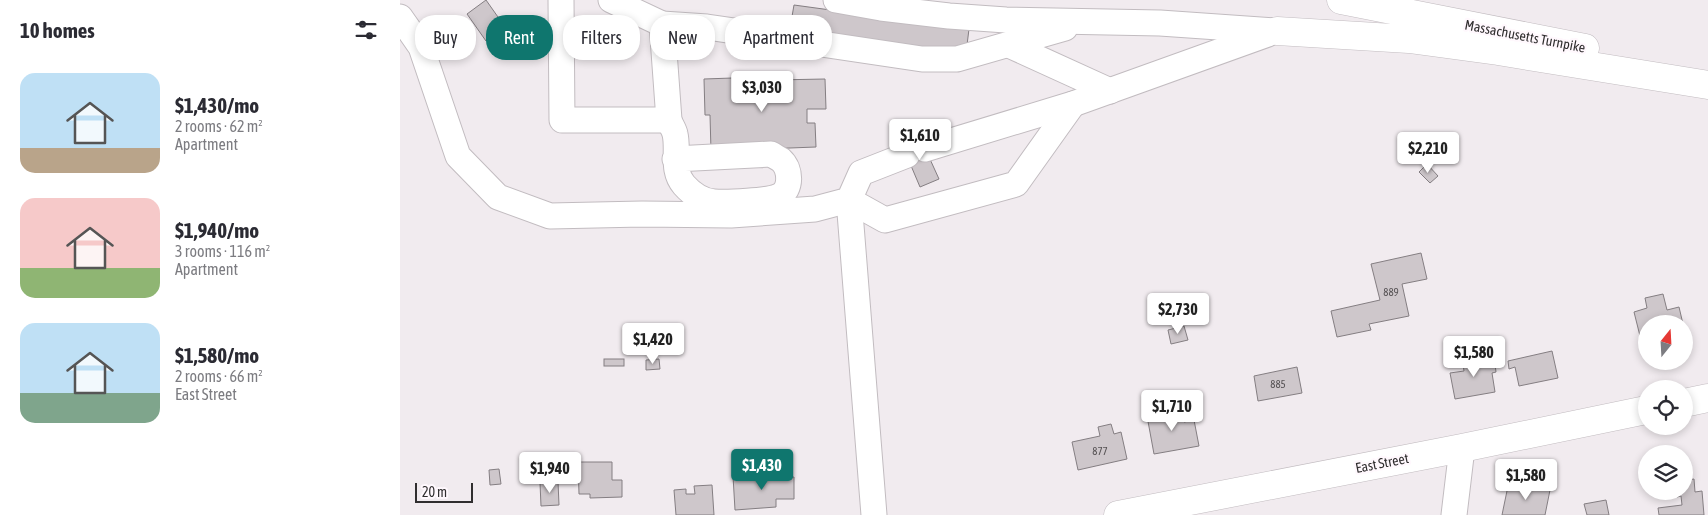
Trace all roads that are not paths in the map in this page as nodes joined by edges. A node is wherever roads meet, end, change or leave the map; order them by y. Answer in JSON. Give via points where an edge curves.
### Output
{"nodes":[{"id":1,"x":562,"y":0,"type":"edge"},
{"id":2,"x":611,"y":0,"type":"edge"},
{"id":3,"x":836,"y":0,"type":"edge"},
{"id":4,"x":1341,"y":0,"type":"edge"},
{"id":5,"x":400,"y":17,"type":"edge"},
{"id":6,"x":650,"y":18,"type":"edge"},
{"id":7,"x":1087,"y":22,"type":"junction"},
{"id":8,"x":715,"y":28,"type":"edge"},
{"id":9,"x":1277,"y":31,"type":"junction"},
{"id":10,"x":1009,"y":45,"type":"junction"},
{"id":11,"x":664,"y":60,"type":"edge"},
{"id":12,"x":1708,"y":78,"type":"edge"},
{"id":13,"x":1708,"y":84,"type":"edge"},
{"id":14,"x":1110,"y":91,"type":"junction"},
{"id":15,"x":1073,"y":104,"type":"junction"},
{"id":16,"x":668,"y":120,"type":"junction"},
{"id":17,"x":675,"y":159,"type":"dead end"},
{"id":18,"x":849,"y":200,"type":"junction"},
{"id":19,"x":1708,"y":398,"type":"edge"},
{"id":20,"x":1693,"y":401,"type":"edge"},
{"id":21,"x":1638,"y":412,"type":"edge"},
{"id":22,"x":1462,"y":448,"type":"junction"},
{"id":23,"x":1214,"y":505,"type":"edge"},
{"id":24,"x":874,"y":515,"type":"edge"},
{"id":25,"x":1118,"y":515,"type":"edge"},
{"id":26,"x":1454,"y":515,"type":"edge"}],
"edges":[{"from":1,"to":16,"type":"street","via":[[562,120]]},
{"from":2,"to":6,"type":"street"},
{"from":3,"to":7,"type":"street","via":[[949,16]]},
{"from":4,"to":12,"type":"main road","name":"Massachusetts Turnpike","via":[[1571,44]]},
{"from":5,"to":18,"type":"street","via":[[421,47],[458,156],[498,197],[550,216],[731,215],[816,210]]},
{"from":7,"to":9,"type":"street"},
{"from":7,"to":10,"type":"street"},
{"from":8,"to":10,"type":"street","via":[[922,59],[957,59]]},
{"from":9,"to":13,"type":"main road","via":[[1409,39]]},
{"from":9,"to":14,"type":"street"},
{"from":10,"to":14,"type":"street"},
{"from":11,"to":16,"type":"street"},
{"from":14,"to":15,"type":"street"},
{"from":15,"to":18,"type":"street","via":[[916,152],[862,173]]},
{"from":15,"to":18,"type":"street","via":[[1016,184],[885,220]]},
{"from":16,"to":17,"type":"street","via":[[675,134]]},
{"from":18,"to":24,"type":"street"},
{"from":19,"to":20,"type":"main road"},
{"from":21,"to":22,"type":"main road","name":"East Street"},
{"from":22,"to":23,"type":"main road","name":"East Street"},
{"from":22,"to":26,"type":"street"},
{"from":23,"to":25,"type":"main road","name":"East Street"}]}
